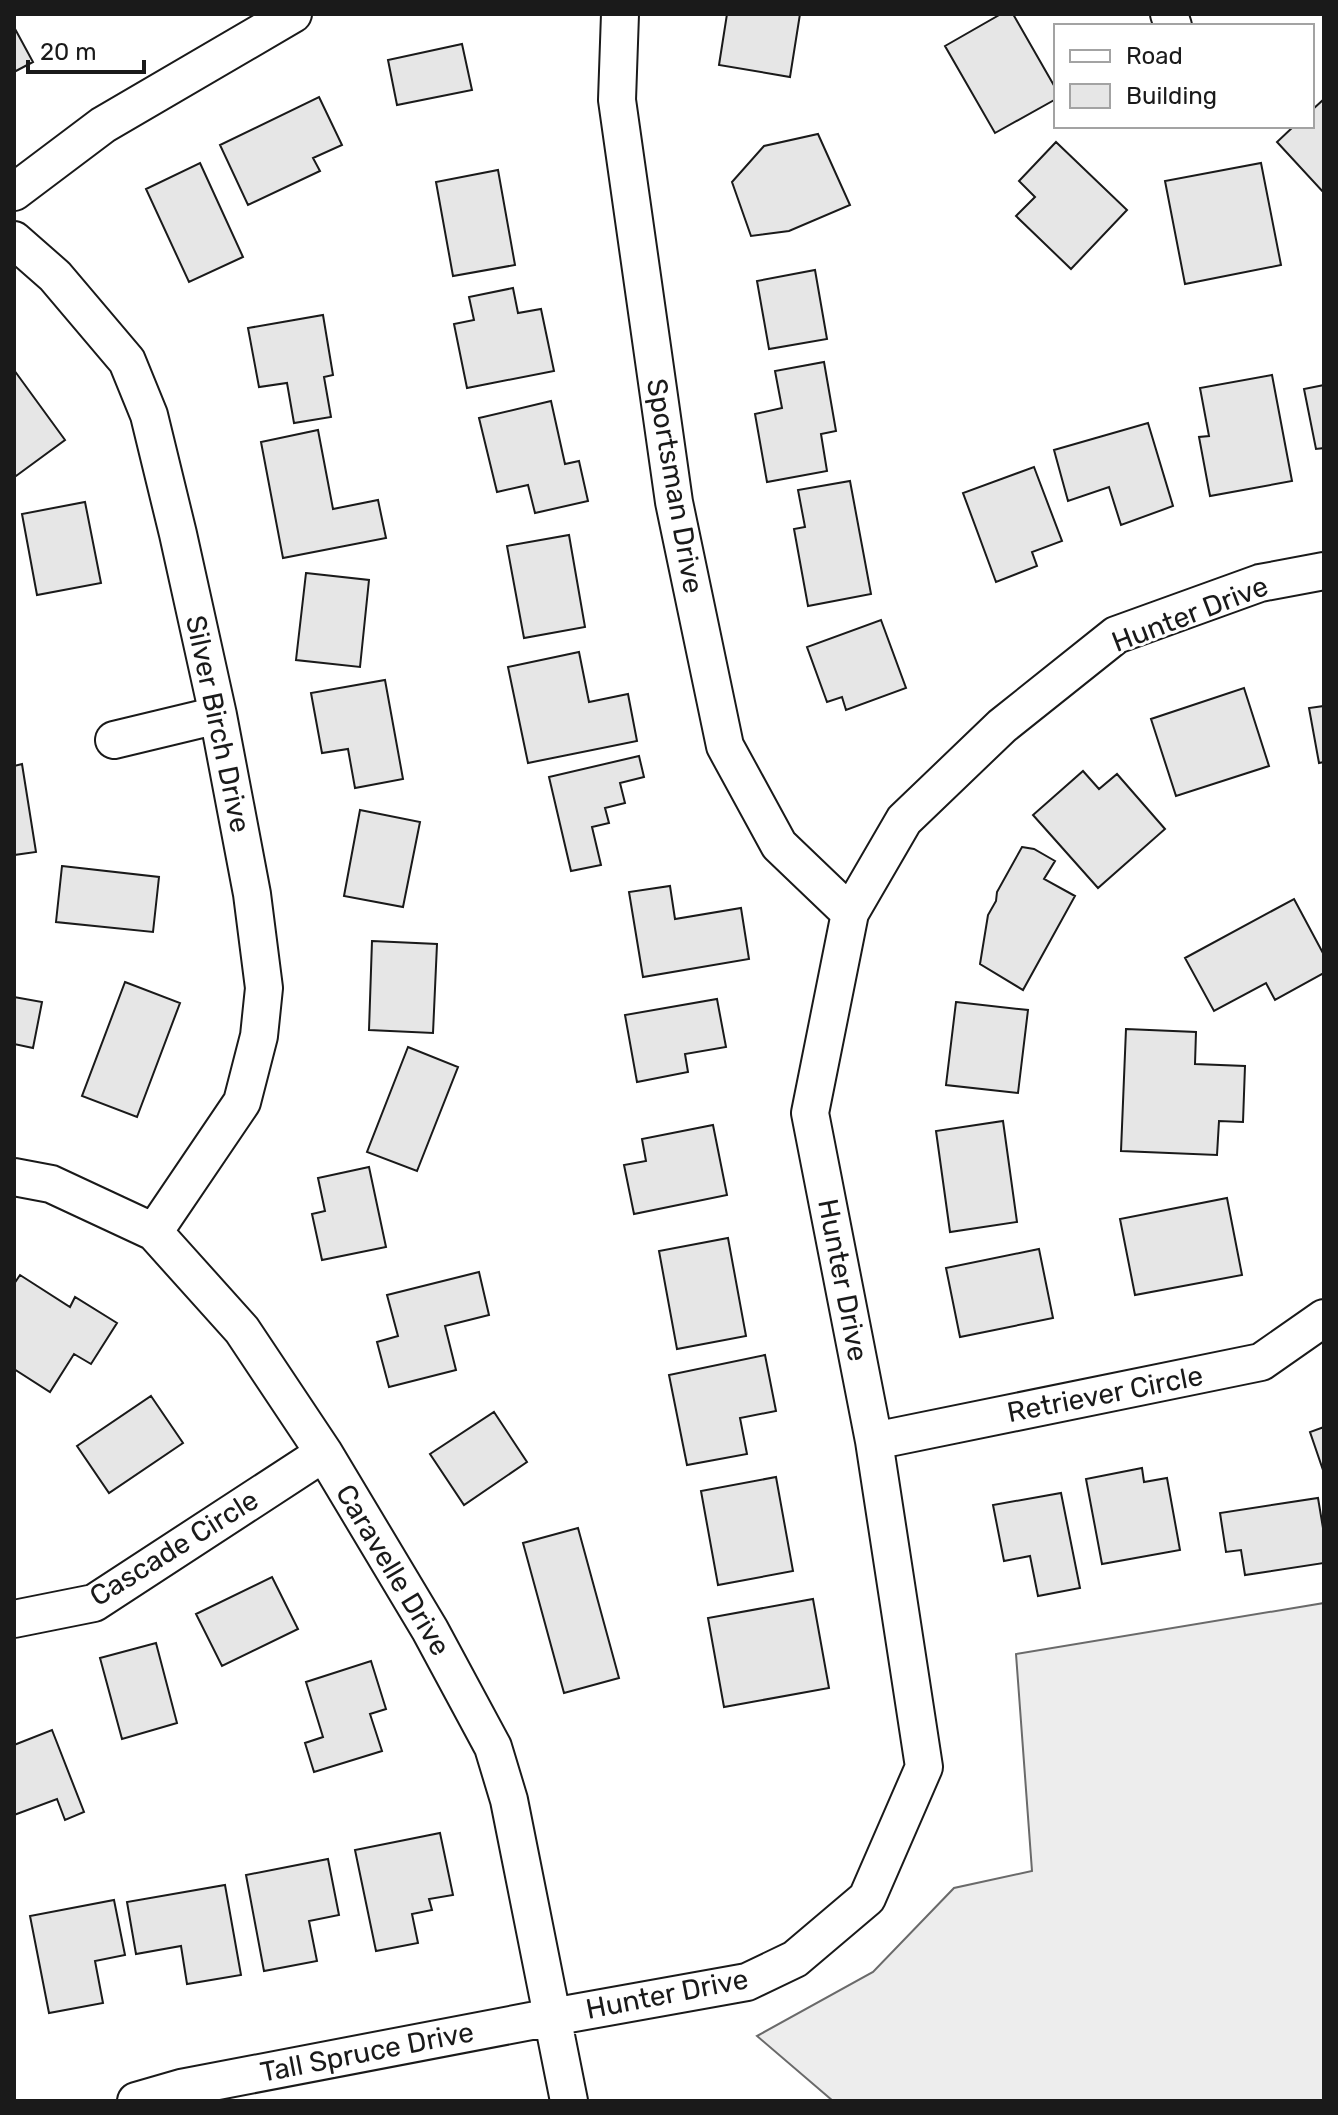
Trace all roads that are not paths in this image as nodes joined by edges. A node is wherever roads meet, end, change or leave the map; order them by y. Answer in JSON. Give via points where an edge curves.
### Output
{"nodes":[{"id":1,"x":293,"y":14,"type":"edge"},
{"id":2,"x":620,"y":14,"type":"edge"},
{"id":3,"x":14,"y":192,"type":"edge"},
{"id":4,"x":14,"y":240,"type":"edge"},
{"id":5,"x":1324,"y":571,"type":"edge"},
{"id":6,"x":218,"y":715,"type":"junction"},
{"id":7,"x":114,"y":740,"type":"dead end"},
{"id":8,"x":850,"y":913,"type":"junction"},
{"id":9,"x":14,"y":1177,"type":"edge"},
{"id":10,"x":154,"y":1232,"type":"junction"},
{"id":11,"x":1324,"y":1318,"type":"edge"},
{"id":12,"x":874,"y":1441,"type":"junction"},
{"id":13,"x":324,"y":1453,"type":"junction"},
{"id":14,"x":14,"y":1619,"type":"edge"},
{"id":15,"x":552,"y":2017,"type":"junction"},
{"id":16,"x":136,"y":2101,"type":"edge"},
{"id":17,"x":569,"y":2101,"type":"edge"}],
"edges":[{"from":1,"to":3,"type":"street","via":[[103,125]]},
{"from":2,"to":8,"type":"street","name":"Sportsman Drive","via":[[617,100],[674,502],[725,746],[779,845]]},
{"from":4,"to":6,"type":"street","name":"Silver Birch Drive","via":[[55,276],[127,361],[149,415]]},
{"from":5,"to":8,"type":"street","name":"Hunter Drive","via":[[1260,583],[1116,635],[1002,726],[904,820]]},
{"from":6,"to":7,"type":"street"},
{"from":6,"to":10,"type":"street","name":"Silver Birch Drive","via":[[252,894],[264,988],[259,1036],[242,1102]]},
{"from":8,"to":12,"type":"street","name":"Hunter Drive","via":[[810,1113]]},
{"from":9,"to":10,"type":"street","name":"Caravelle Drive","via":[[51,1184]]},
{"from":10,"to":13,"type":"street","name":"Caravelle Drive","via":[[242,1330]]},
{"from":11,"to":12,"type":"street","name":"Retriever Circle","via":[[1261,1362]]},
{"from":12,"to":15,"type":"street","name":"Hunter Drive","via":[[924,1767],[867,1898],[795,1959],[747,1982]]},
{"from":13,"to":14,"type":"street","name":"Cascade Circle","via":[[94,1603]]},
{"from":13,"to":15,"type":"street","name":"Caravelle Drive","via":[[493,1747],[509,1800]]},
{"from":15,"to":16,"type":"street","name":"Tall Spruce Drive"},
{"from":15,"to":17,"type":"street","name":"Caravelle Drive"}]}
